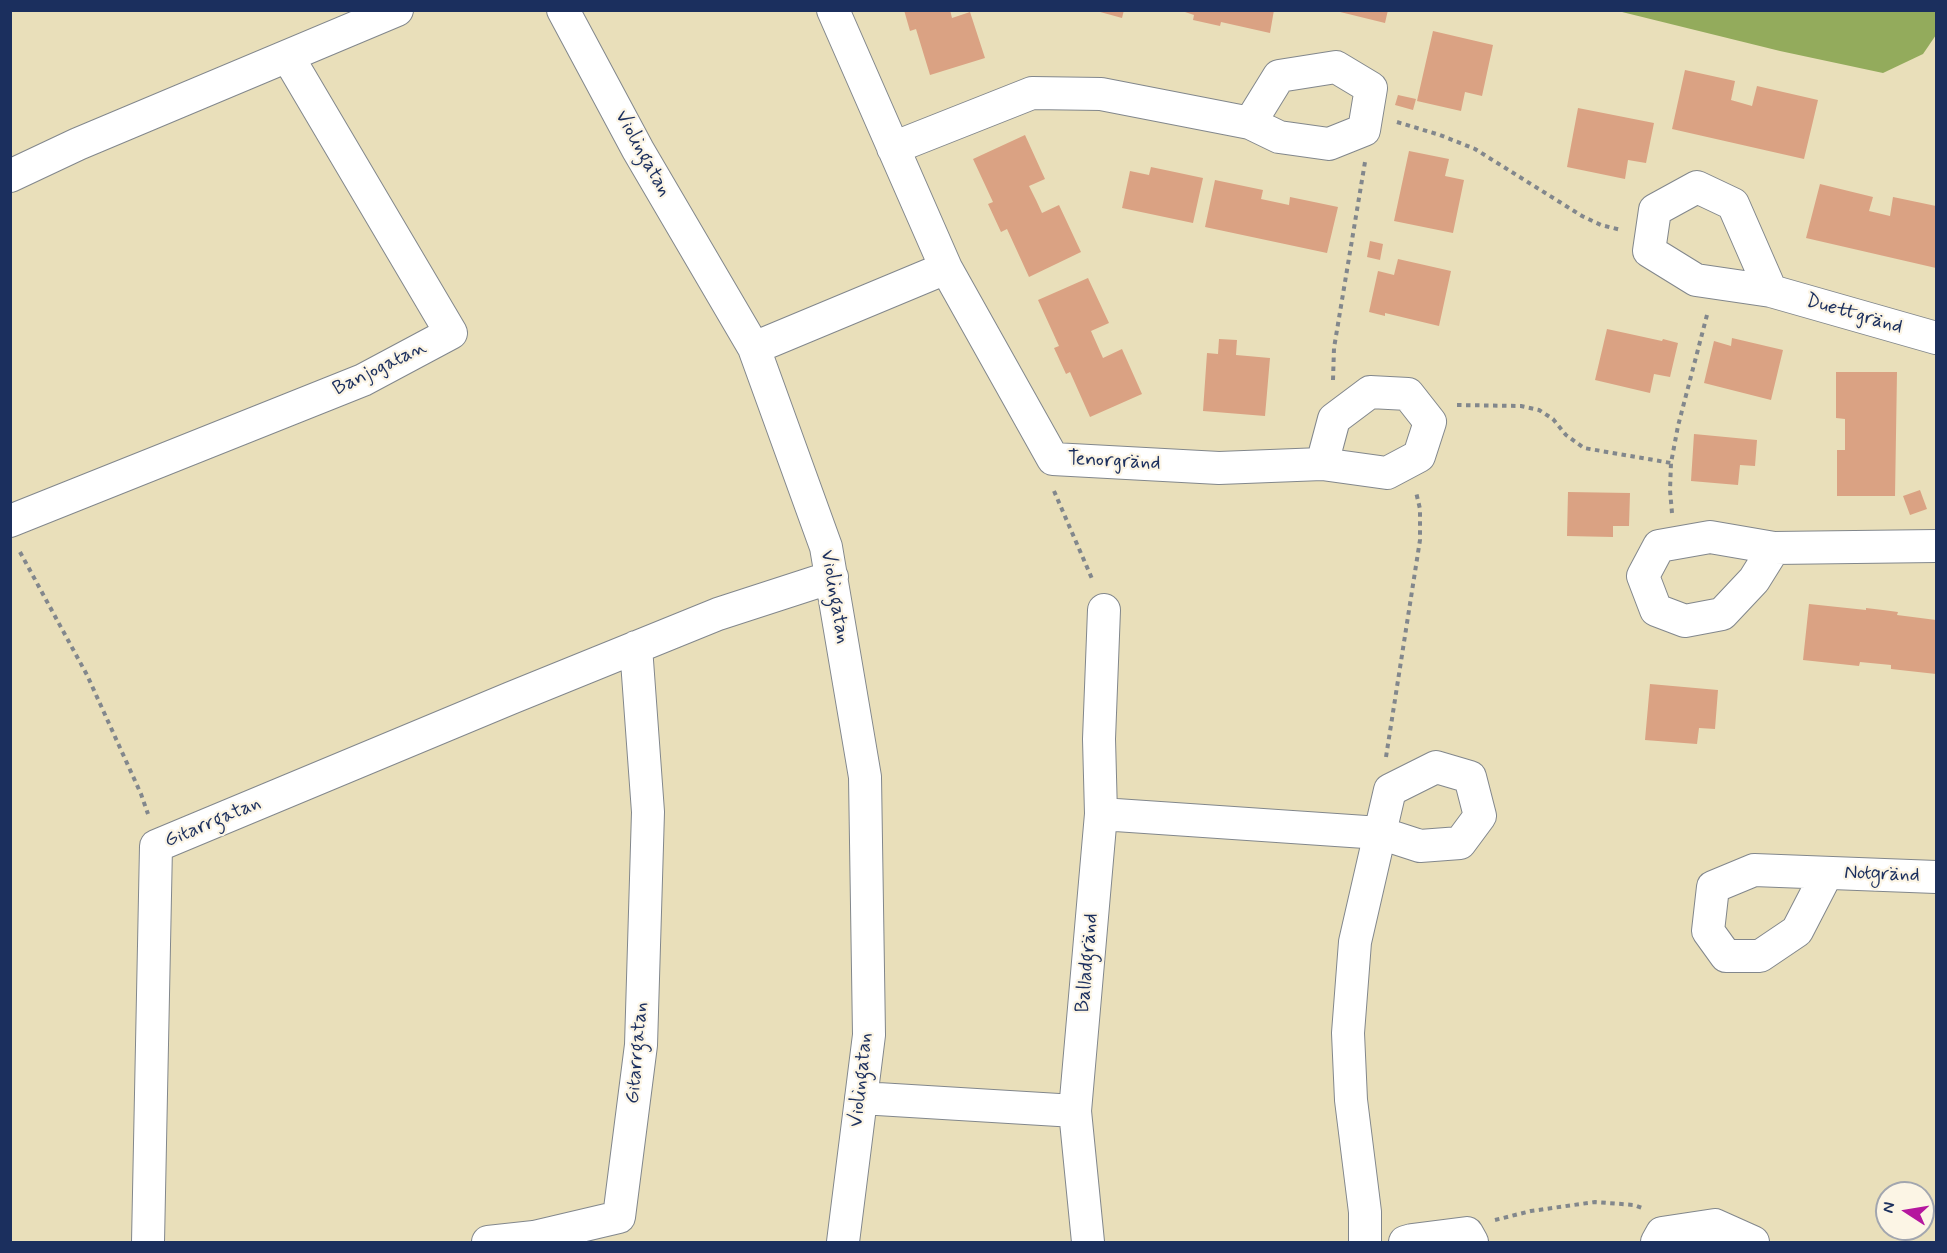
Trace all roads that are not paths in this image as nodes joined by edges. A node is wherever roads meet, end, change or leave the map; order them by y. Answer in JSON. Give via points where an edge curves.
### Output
{"nodes":[{"id":1,"x":397,"y":10,"type":"edge"},
{"id":2,"x":563,"y":10,"type":"edge"},
{"id":3,"x":833,"y":10,"type":"edge"},
{"id":4,"x":288,"y":57,"type":"junction"},
{"id":5,"x":1250,"y":123,"type":"junction"},
{"id":6,"x":893,"y":148,"type":"junction"},
{"id":7,"x":10,"y":176,"type":"edge"},
{"id":8,"x":946,"y":268,"type":"junction"},
{"id":9,"x":1771,"y":291,"type":"junction"},
{"id":10,"x":1936,"y":338,"type":"edge"},
{"id":11,"x":754,"y":348,"type":"junction"},
{"id":12,"x":1322,"y":464,"type":"junction"},
{"id":13,"x":13,"y":533,"type":"edge"},
{"id":14,"x":1936,"y":546,"type":"edge"},
{"id":15,"x":1774,"y":548,"type":"junction"},
{"id":16,"x":832,"y":577,"type":"junction"},
{"id":17,"x":1104,"y":610,"type":"road end"},
{"id":18,"x":636,"y":647,"type":"junction"},
{"id":19,"x":1101,"y":814,"type":"junction"},
{"id":20,"x":1380,"y":833,"type":"junction"},
{"id":21,"x":1827,"y":873,"type":"dead end"},
{"id":22,"x":1936,"y":877,"type":"edge"},
{"id":23,"x":861,"y":1098,"type":"junction"},
{"id":24,"x":1075,"y":1111,"type":"junction"},
{"id":25,"x":1671,"y":1236,"type":"edge"},
{"id":26,"x":1470,"y":1238,"type":"edge"},
{"id":27,"x":148,"y":1242,"type":"edge"},
{"id":28,"x":488,"y":1242,"type":"edge"},
{"id":29,"x":843,"y":1242,"type":"edge"},
{"id":30,"x":1088,"y":1242,"type":"edge"},
{"id":31,"x":1365,"y":1242,"type":"edge"},
{"id":32,"x":1405,"y":1242,"type":"edge"},
{"id":33,"x":1753,"y":1242,"type":"edge"}],
"edges":[{"from":1,"to":4,"type":"street"},
{"from":2,"to":11,"type":"street","name":"Violingatan","via":[[638,150]]},
{"from":3,"to":6,"type":"street","name":"Tenorgränd"},
{"from":4,"to":7,"type":"street"},
{"from":4,"to":13,"type":"street","name":"Banjogatan","via":[[451,333],[363,380]]},
{"from":5,"to":5,"type":"street","via":[[1279,76],[1336,67],[1371,88],[1364,130],[1329,144],[1279,137]]},
{"from":5,"to":6,"type":"street","via":[[1101,94],[1032,93]]},
{"from":6,"to":8,"type":"street","name":"Tenorgränd"},
{"from":8,"to":11,"type":"street"},
{"from":8,"to":12,"type":"street","name":"Tenorgränd","via":[[1053,459],[1219,468]]},
{"from":9,"to":9,"type":"street","name":"Duettgränd","via":[[1696,280],[1649,251],[1655,210],[1698,187],[1733,204]]},
{"from":9,"to":10,"type":"street","name":"Duettgränd"},
{"from":11,"to":16,"type":"street","name":"Violingatan","via":[[826,547]]},
{"from":12,"to":12,"type":"street","name":"Tenorgränd","via":[[1334,419],[1370,392],[1408,394],[1430,422],[1419,456],[1387,473]]},
{"from":14,"to":15,"type":"street"},
{"from":15,"to":15,"type":"street","via":[[1710,537],[1659,546],[1643,576],[1656,610],[1685,621],[1722,614],[1754,580]]},
{"from":16,"to":18,"type":"street","name":"Gitarrgatan","via":[[718,614]]},
{"from":16,"to":23,"type":"street","name":"Violingatan","via":[[865,777],[869,1035]]},
{"from":17,"to":19,"type":"street","name":"Balladgränd","via":[[1099,739]]},
{"from":18,"to":27,"type":"street","name":"Gitarrgatan","via":[[156,846]]},
{"from":18,"to":28,"type":"street","name":"Gitarrgatan","via":[[648,812],[642,1045],[619,1217],[534,1237]]},
{"from":19,"to":20,"type":"street"},
{"from":19,"to":24,"type":"street","name":"Balladgränd"},
{"from":20,"to":20,"type":"street","via":[[1390,790],[1436,767],[1470,777],[1480,816],[1460,843],[1420,846]]},
{"from":20,"to":31,"type":"street","via":[[1355,942],[1348,1033]]},
{"from":21,"to":22,"type":"street","name":"Notgränd"},
{"from":23,"to":24,"type":"street"},
{"from":23,"to":29,"type":"street","name":"Violingatan"},
{"from":24,"to":30,"type":"street","name":"Balladgränd"},
{"from":25,"to":33,"type":"street","via":[[1715,1225]]},
{"from":26,"to":32,"type":"street"}]}
